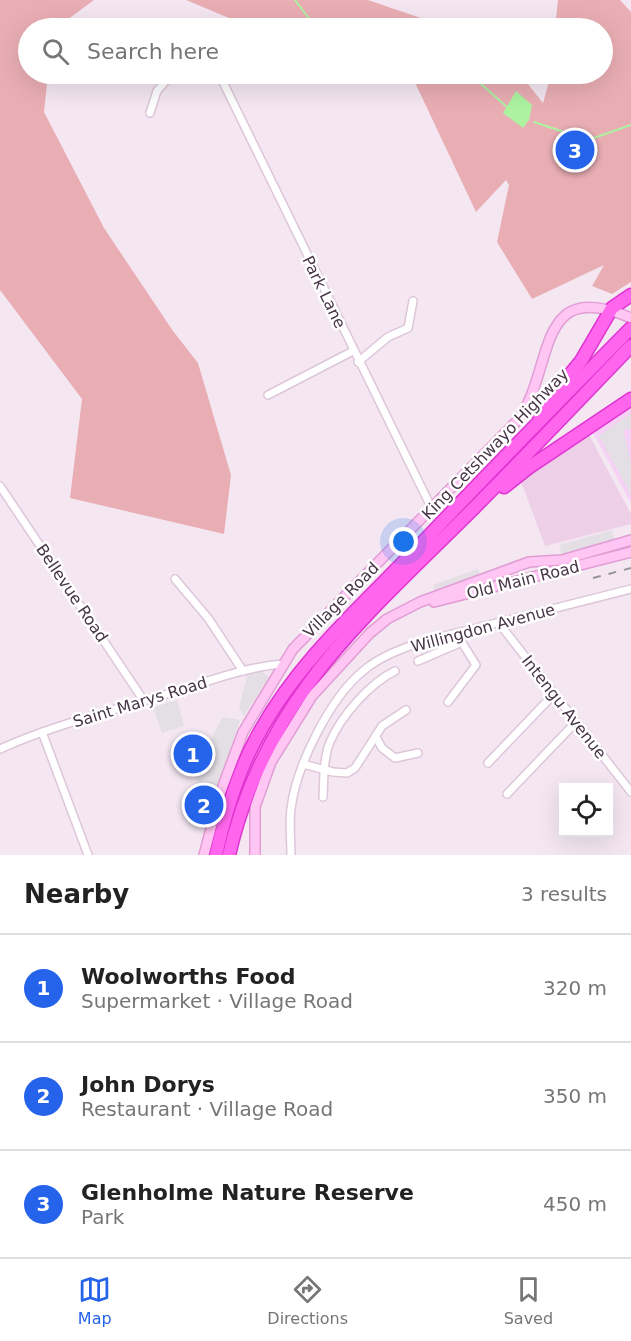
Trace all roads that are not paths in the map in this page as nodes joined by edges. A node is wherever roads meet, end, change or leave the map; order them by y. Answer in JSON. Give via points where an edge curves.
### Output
{"nodes":[{"id":1,"x":163,"y":84,"type":"edge"},
{"id":2,"x":224,"y":84,"type":"edge"},
{"id":3,"x":150,"y":113,"type":"dead end"},
{"id":4,"x":631,"y":295,"type":"edge"},
{"id":5,"x":413,"y":301,"type":"dead end"},
{"id":6,"x":610,"y":310,"type":"junction"},
{"id":7,"x":631,"y":318,"type":"edge"},
{"id":8,"x":631,"y":328,"type":"edge"},
{"id":9,"x":631,"y":346,"type":"edge"},
{"id":10,"x":353,"y":351,"type":"junction"},
{"id":11,"x":358,"y":362,"type":"junction"},
{"id":12,"x":268,"y":395,"type":"dead end"},
{"id":13,"x":631,"y":399,"type":"edge"},
{"id":14,"x":499,"y":463,"type":"junction"},
{"id":15,"x":0,"y":486,"type":"edge"},
{"id":16,"x":475,"y":507,"type":"junction"},
{"id":17,"x":432,"y":509,"type":"junction"},
{"id":18,"x":631,"y":540,"type":"edge"},
{"id":19,"x":631,"y":552,"type":"edge"},
{"id":20,"x":525,"y":563,"type":"junction"},
{"id":21,"x":502,"y":569,"type":"junction"},
{"id":22,"x":532,"y":578,"type":"junction"},
{"id":23,"x":175,"y":579,"type":"dead end"},
{"id":24,"x":514,"y":582,"type":"junction"},
{"id":25,"x":631,"y":589,"type":"edge"},
{"id":26,"x":414,"y":606,"type":"junction"},
{"id":27,"x":498,"y":622,"type":"junction"},
{"id":28,"x":456,"y":633,"type":"junction"},
{"id":29,"x":462,"y":642,"type":"junction"},
{"id":30,"x":418,"y":661,"type":"dead end"},
{"id":31,"x":283,"y":664,"type":"junction"},
{"id":32,"x":243,"y":671,"type":"junction"},
{"id":33,"x":395,"y":671,"type":"dead end"},
{"id":34,"x":554,"y":694,"type":"junction"},
{"id":35,"x":144,"y":701,"type":"junction"},
{"id":36,"x":448,"y":702,"type":"dead end"},
{"id":37,"x":406,"y":710,"type":"dead end"},
{"id":38,"x":576,"y":722,"type":"junction"},
{"id":39,"x":42,"y":732,"type":"junction"},
{"id":40,"x":376,"y":737,"type":"junction"},
{"id":41,"x":0,"y":749,"type":"edge"},
{"id":42,"x":418,"y":753,"type":"dead end"},
{"id":43,"x":488,"y":763,"type":"dead end"},
{"id":44,"x":303,"y":764,"type":"junction"},
{"id":45,"x":325,"y":770,"type":"junction"},
{"id":46,"x":631,"y":792,"type":"edge"},
{"id":47,"x":507,"y":794,"type":"dead end"},
{"id":48,"x":323,"y":797,"type":"dead end"},
{"id":49,"x":88,"y":855,"type":"edge"},
{"id":50,"x":204,"y":855,"type":"edge"},
{"id":51,"x":216,"y":855,"type":"edge"},
{"id":52,"x":229,"y":855,"type":"edge"},
{"id":53,"x":255,"y":855,"type":"edge"},
{"id":54,"x":291,"y":855,"type":"edge"}],
"edges":[{"from":1,"to":3,"type":"street"},
{"from":2,"to":10,"type":"street","name":"Park Lane"},
{"from":4,"to":6,"type":"highway"},
{"from":5,"to":11,"type":"street","via":[[408,328]]},
{"from":6,"to":7,"type":"main road"},
{"from":6,"to":14,"type":"highway","via":[[581,361]]},
{"from":6,"to":17,"type":"main road","name":"Village Road","via":[[578,308],[557,323],[525,410]]},
{"from":8,"to":14,"type":"highway","name":"King Cetshwayo Highway"},
{"from":9,"to":16,"type":"highway","name":"King Cetshwayo Highway"},
{"from":10,"to":11,"type":"street","name":"Park Lane"},
{"from":10,"to":12,"type":"street"},
{"from":11,"to":17,"type":"street","name":"Park Lane"},
{"from":13,"to":16,"type":"highway"},
{"from":14,"to":51,"type":"highway","name":"King Cetshwayo Highway","via":[[292,681],[245,761]]},
{"from":15,"to":35,"type":"street","name":"Bellevue Road"},
{"from":16,"to":52,"type":"highway","name":"King Cetshwayo Highway","via":[[318,669],[276,731],[252,777]]},
{"from":17,"to":31,"type":"main road","name":"Village Road","via":[[301,639]]},
{"from":18,"to":20,"type":"main road","name":"Old Main Road","via":[[562,560]]},
{"from":19,"to":22,"type":"main road","name":"Old Main Road"},
{"from":20,"to":21,"type":"main road","name":"Old Main Road"},
{"from":20,"to":22,"type":"main road","via":[[524,573]]},
{"from":21,"to":24,"type":"main road"},
{"from":21,"to":26,"type":"main road","name":"Old Main Road"},
{"from":22,"to":24,"type":"main road","name":"Old Main Road"},
{"from":23,"to":32,"type":"street","via":[[208,618]]},
{"from":24,"to":26,"type":"main road","name":"Old Main Road"},
{"from":25,"to":27,"type":"street","name":"Willingdon Avenue"},
{"from":26,"to":53,"type":"main road","name":"Old Main Road","via":[[370,633],[327,676],[296,721],[271,762],[257,796]]},
{"from":27,"to":28,"type":"street","name":"Willingdon Avenue"},
{"from":27,"to":34,"type":"street","name":"Intengu Avenue"},
{"from":28,"to":29,"type":"street"},
{"from":28,"to":44,"type":"street","name":"Willingdon Avenue","via":[[409,646],[365,669],[335,704]]},
{"from":29,"to":30,"type":"street"},
{"from":29,"to":36,"type":"street","via":[[476,665]]},
{"from":31,"to":32,"type":"street","name":"Saint Marys Road"},
{"from":31,"to":50,"type":"main road","name":"Village Road","via":[[239,741]]},
{"from":32,"to":35,"type":"street","name":"Saint Marys Road"},
{"from":33,"to":45,"type":"street","via":[[382,677],[345,717],[330,741]]},
{"from":34,"to":38,"type":"street","name":"Intengu Avenue"},
{"from":34,"to":43,"type":"street"},
{"from":35,"to":39,"type":"street","name":"Saint Marys Road"},
{"from":37,"to":40,"type":"street","via":[[382,726]]},
{"from":38,"to":46,"type":"street","name":"Intengu Avenue"},
{"from":38,"to":47,"type":"street"},
{"from":39,"to":41,"type":"street","name":"Saint Marys Road"},
{"from":39,"to":49,"type":"street"},
{"from":40,"to":42,"type":"street","via":[[395,758]]},
{"from":40,"to":45,"type":"street","via":[[355,768],[347,773]]},
{"from":44,"to":45,"type":"street"},
{"from":44,"to":54,"type":"street","name":"Willingdon Avenue","via":[[291,809]]},
{"from":45,"to":48,"type":"street"}]}
